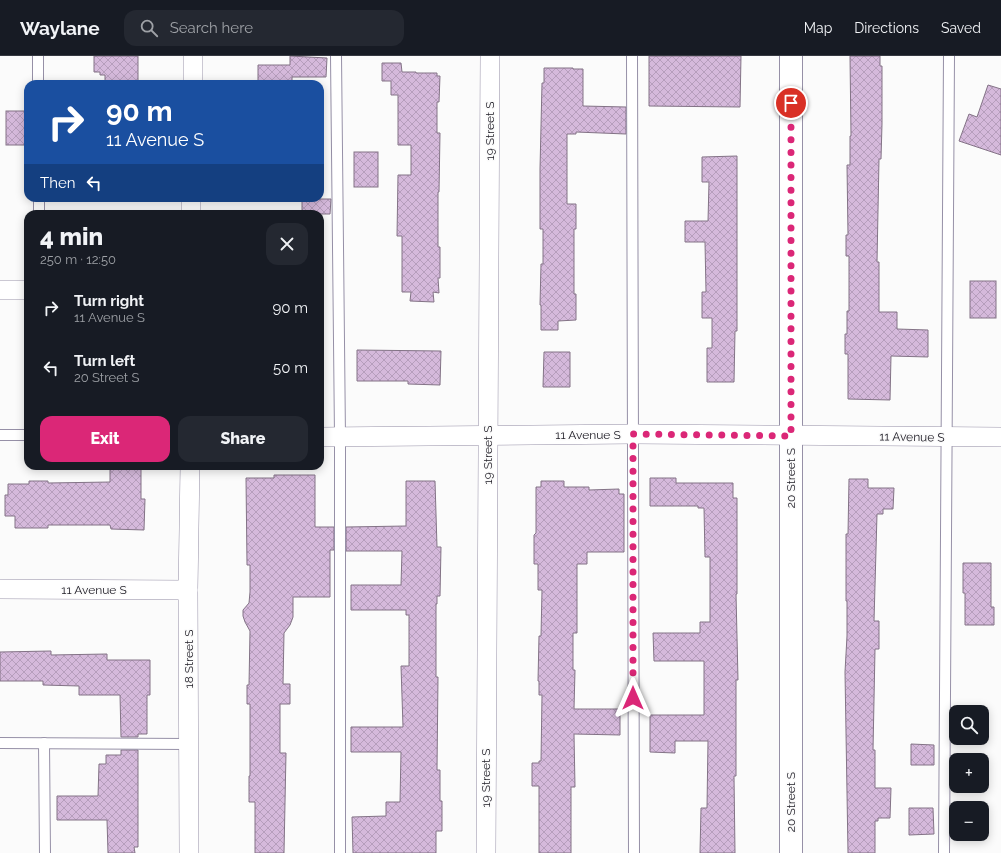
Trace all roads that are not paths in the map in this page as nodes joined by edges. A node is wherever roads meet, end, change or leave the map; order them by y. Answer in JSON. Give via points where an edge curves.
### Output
{"nodes":[{"id":1,"x":38,"y":56,"type":"edge"},
{"id":2,"x":193,"y":56,"type":"edge"},
{"id":3,"x":336,"y":56,"type":"edge"},
{"id":4,"x":490,"y":56,"type":"edge"},
{"id":5,"x":632,"y":56,"type":"edge"},
{"id":6,"x":791,"y":56,"type":"edge"},
{"id":7,"x":950,"y":56,"type":"edge"},
{"id":8,"x":38,"y":80,"type":"edge"},
{"id":9,"x":193,"y":80,"type":"edge"},
{"id":10,"x":0,"y":290,"type":"edge"},
{"id":11,"x":24,"y":290,"type":"edge"},
{"id":12,"x":633,"y":434,"type":"junction"},
{"id":13,"x":0,"y":435,"type":"edge"},
{"id":14,"x":24,"y":435,"type":"edge"},
{"id":15,"x":488,"y":435,"type":"junction"},
{"id":16,"x":791,"y":436,"type":"junction"},
{"id":17,"x":1001,"y":436,"type":"edge"},
{"id":18,"x":324,"y":437,"type":"edge"},
{"id":19,"x":340,"y":437,"type":"junction"},
{"id":20,"x":947,"y":437,"type":"junction"},
{"id":21,"x":190,"y":470,"type":"edge"},
{"id":22,"x":0,"y":589,"type":"edge"},
{"id":23,"x":188,"y":590,"type":"junction"},
{"id":24,"x":0,"y":743,"type":"edge"},
{"id":25,"x":44,"y":743,"type":"junction"},
{"id":26,"x":189,"y":744,"type":"junction"},
{"id":27,"x":45,"y":853,"type":"edge"},
{"id":28,"x":189,"y":853,"type":"edge"},
{"id":29,"x":340,"y":853,"type":"edge"},
{"id":30,"x":486,"y":853,"type":"edge"},
{"id":31,"x":634,"y":853,"type":"edge"},
{"id":32,"x":791,"y":853,"type":"edge"},
{"id":33,"x":944,"y":853,"type":"edge"}],
"edges":[{"from":1,"to":8,"type":"lane"},
{"from":2,"to":9,"type":"street"},
{"from":3,"to":19,"type":"lane"},
{"from":4,"to":15,"type":"street","name":"19 Street S"},
{"from":5,"to":12,"type":"lane"},
{"from":6,"to":16,"type":"street","name":"20 Street S"},
{"from":7,"to":20,"type":"lane"},
{"from":10,"to":11,"type":"street"},
{"from":12,"to":15,"type":"street","name":"11 Avenue S"},
{"from":12,"to":16,"type":"street","name":"11 Avenue S"},
{"from":12,"to":31,"type":"lane"},
{"from":13,"to":14,"type":"lane"},
{"from":15,"to":19,"type":"street","name":"11 Avenue S"},
{"from":15,"to":30,"type":"street","name":"19 Street S"},
{"from":16,"to":20,"type":"street","name":"11 Avenue S"},
{"from":16,"to":32,"type":"street","name":"20 Street S"},
{"from":17,"to":20,"type":"street","name":"11 Avenue S"},
{"from":18,"to":19,"type":"street","name":"11 Avenue S"},
{"from":19,"to":29,"type":"lane"},
{"from":20,"to":33,"type":"lane"},
{"from":21,"to":23,"type":"street","name":"18 Street S"},
{"from":22,"to":23,"type":"street","name":"11 Avenue S"},
{"from":23,"to":26,"type":"street","name":"18 Street S"},
{"from":24,"to":25,"type":"lane"},
{"from":25,"to":26,"type":"lane"},
{"from":25,"to":27,"type":"lane"},
{"from":26,"to":28,"type":"street","name":"18 Street S"}]}
